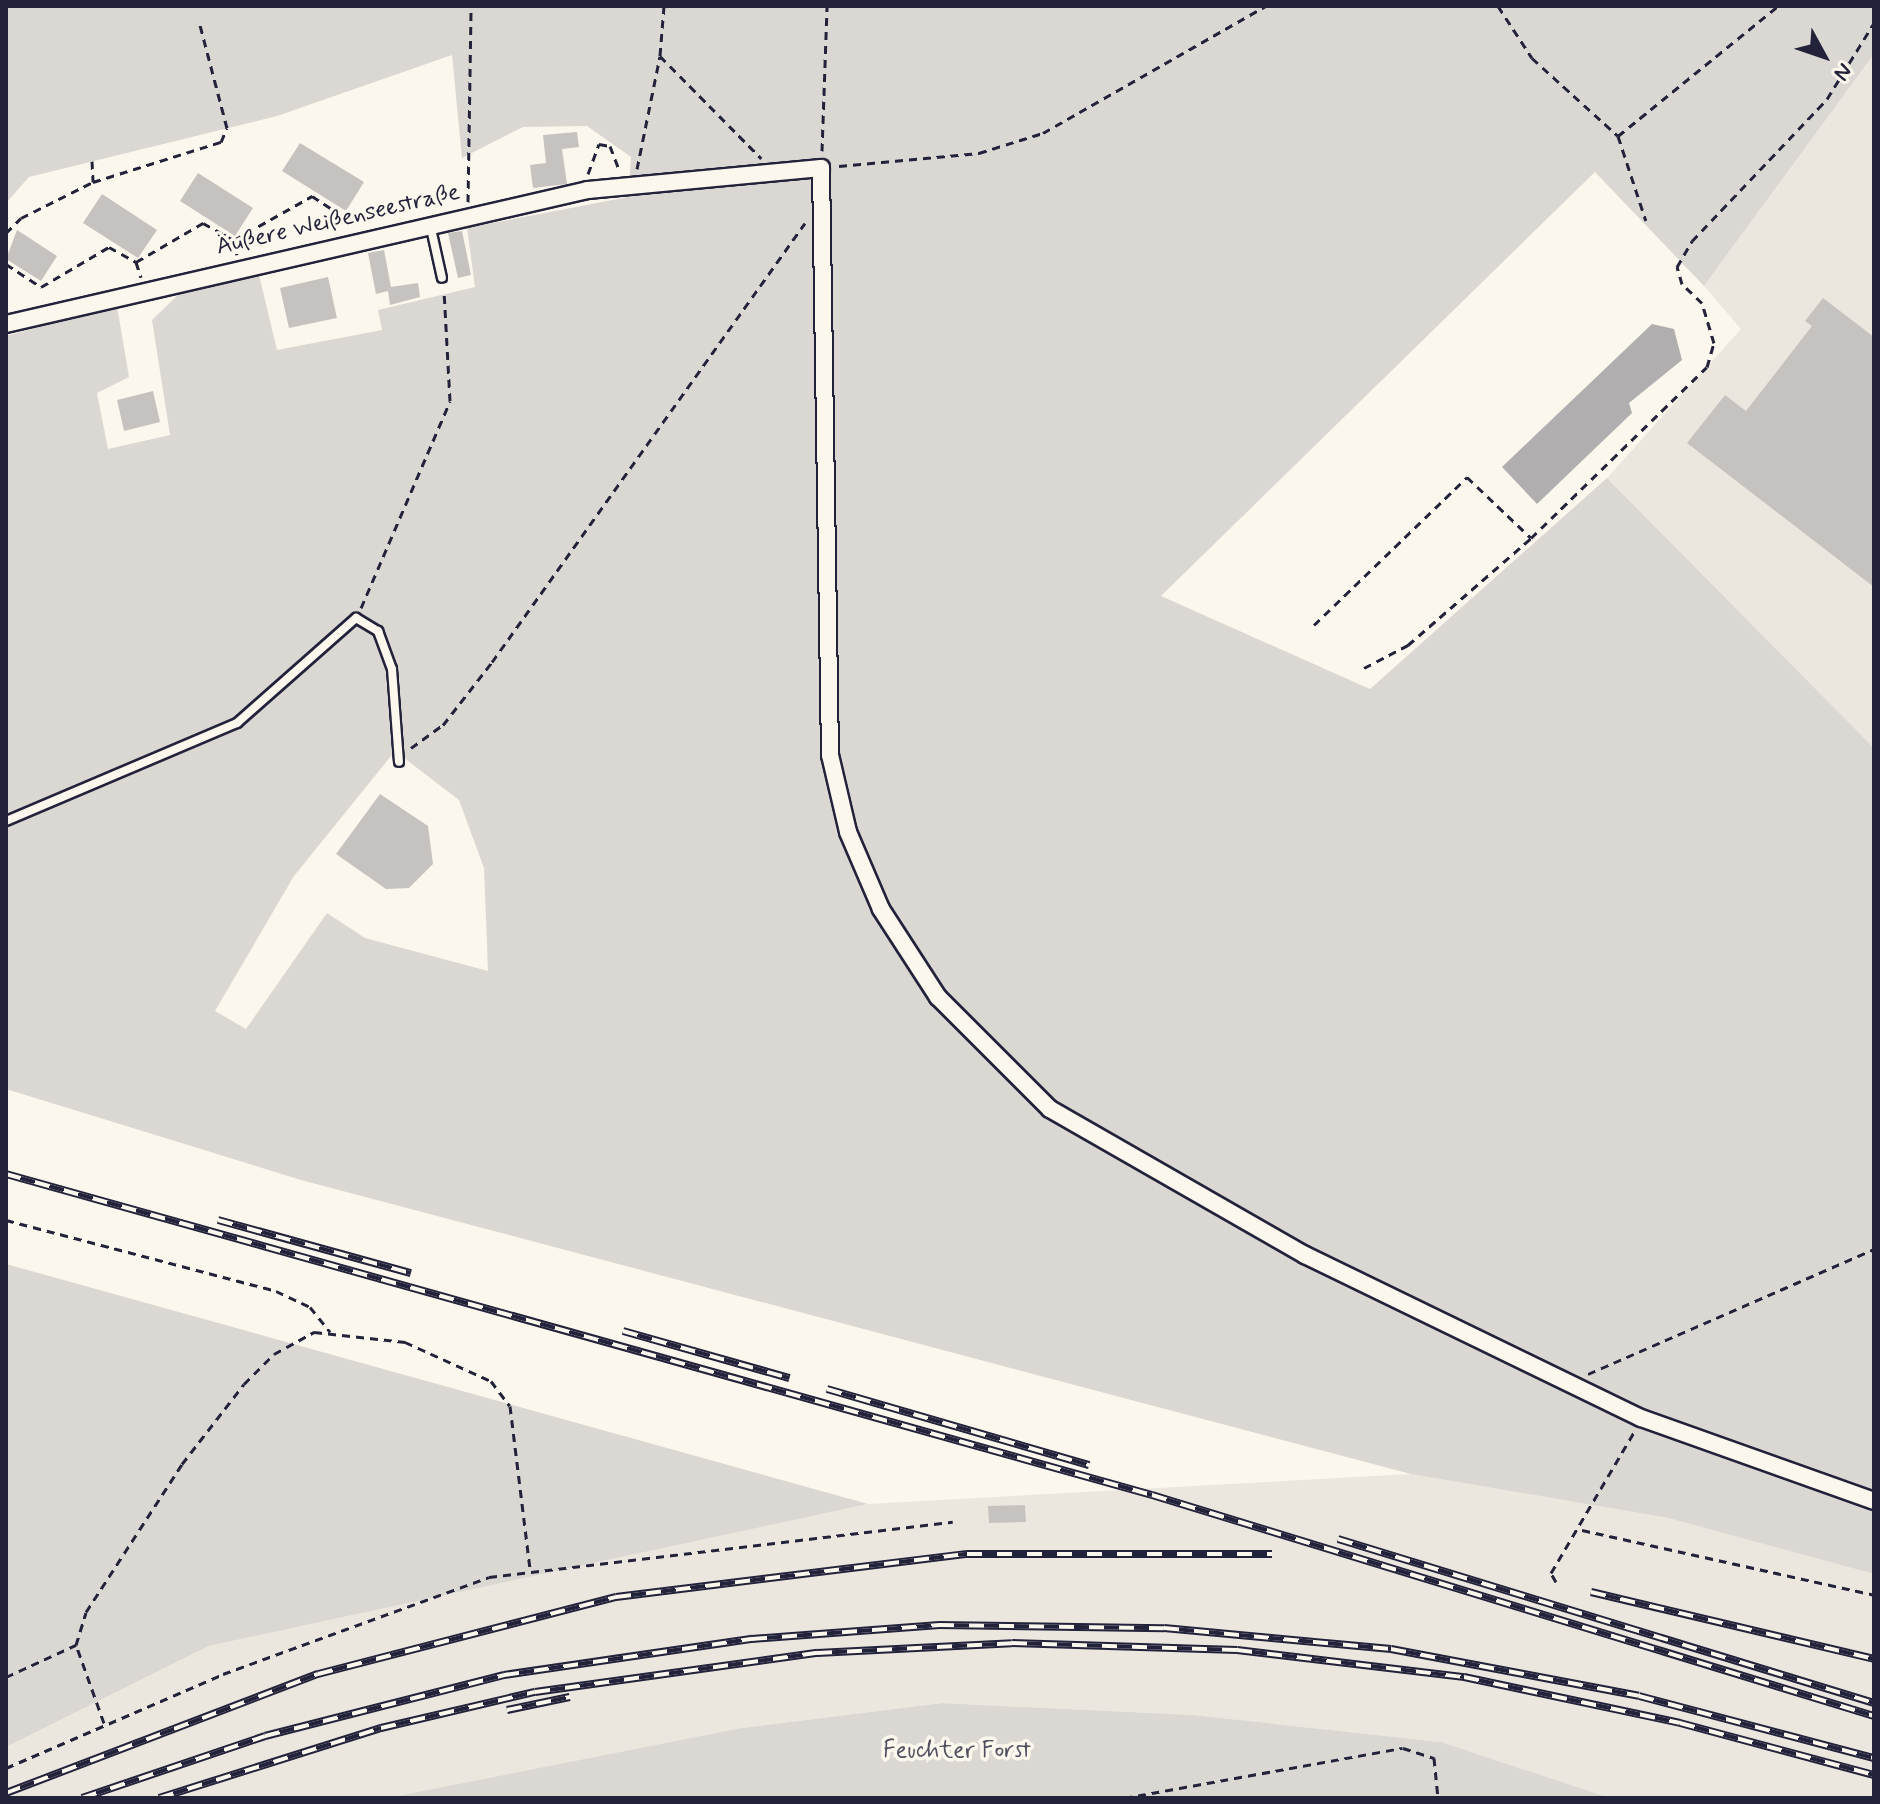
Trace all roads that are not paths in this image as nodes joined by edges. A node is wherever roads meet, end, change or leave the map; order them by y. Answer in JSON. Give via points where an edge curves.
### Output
{"nodes":[{"id":1,"x":429,"y":222,"type":"junction"},
{"id":2,"x":442,"y":278,"type":"road end"},
{"id":3,"x":6,"y":324,"type":"edge"},
{"id":4,"x":399,"y":762,"type":"dead end"},
{"id":5,"x":6,"y":821,"type":"edge"},
{"id":6,"x":1874,"y":1501,"type":"edge"}],
"edges":[{"from":1,"to":2,"type":"lane"},
{"from":1,"to":3,"type":"street","name":"Äußere Weißenseestraße"},
{"from":1,"to":6,"type":"street","name":"Äußere Weißenseestraße","via":[[588,190],[821,168],[830,755],[848,832],[881,909],[929,984],[989,1055],[1050,1109],[1305,1255],[1641,1418]]},
{"from":4,"to":5,"type":"lane","via":[[392,669],[378,631],[356,618],[237,723]]}]}
